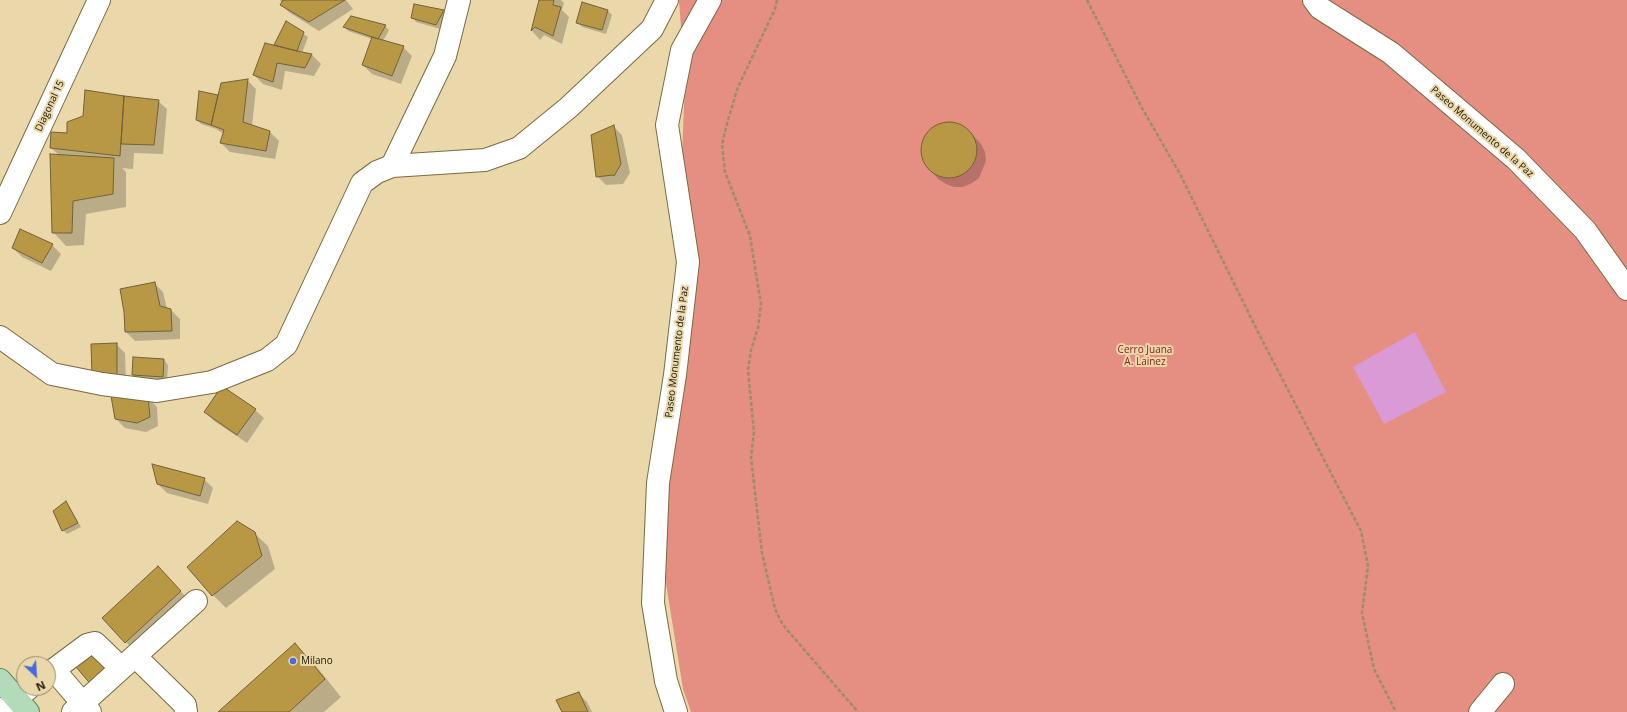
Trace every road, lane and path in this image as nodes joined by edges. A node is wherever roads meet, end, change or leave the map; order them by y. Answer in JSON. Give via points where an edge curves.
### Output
{"nodes":[{"id":1,"x":99,"y":0,"type":"edge"},
{"id":2,"x":459,"y":0,"type":"edge"},
{"id":3,"x":667,"y":0,"type":"edge"},
{"id":4,"x":710,"y":0,"type":"edge"},
{"id":5,"x":777,"y":0,"type":"edge"},
{"id":6,"x":1087,"y":0,"type":"edge"},
{"id":7,"x":1314,"y":0,"type":"edge"},
{"id":8,"x":392,"y":166,"type":"junction"},
{"id":9,"x":0,"y":213,"type":"edge"},
{"id":10,"x":1627,"y":289,"type":"edge"},
{"id":11,"x":0,"y":337,"type":"edge"},
{"id":12,"x":196,"y":601,"type":"dead end"},
{"id":13,"x":128,"y":662,"type":"junction"},
{"id":14,"x":56,"y":668,"type":"edge"},
{"id":15,"x":56,"y":678,"type":"edge"},
{"id":16,"x":0,"y":680,"type":"edge"},
{"id":17,"x":1503,"y":684,"type":"dead end"},
{"id":18,"x":15,"y":704,"type":"edge"},
{"id":19,"x":81,"y":709,"type":"edge"},
{"id":20,"x":186,"y":712,"type":"edge"},
{"id":21,"x":676,"y":712,"type":"edge"},
{"id":22,"x":858,"y":712,"type":"edge"},
{"id":23,"x":1396,"y":712,"type":"edge"},
{"id":24,"x":1480,"y":712,"type":"edge"}],
"edges":[{"from":1,"to":9,"type":"street","name":"Diagonal 15"},
{"from":2,"to":8,"type":"street","via":[[445,56]]},
{"from":3,"to":8,"type":"street","via":[[652,29],[568,108],[519,148],[485,160]]},
{"from":4,"to":21,"type":"street","name":"Paseo Monumento de la Paz","via":[[682,50],[667,125],[688,262],[675,375],[658,483],[653,603],[666,681]]},
{"from":5,"to":22,"type":"path","via":[[738,87],[722,144],[725,172],[750,236],[760,304],[758,328],[748,370],[754,432],[751,458],[762,553],[775,610],[783,625]]},
{"from":6,"to":23,"type":"path","via":[[1142,108],[1180,174],[1262,341],[1361,531],[1368,566],[1362,613],[1374,669]]},
{"from":7,"to":10,"type":"street","name":"Paseo Monumento de la Paz","via":[[1320,8],[1391,53],[1516,159],[1585,230]]},
{"from":8,"to":11,"type":"street","via":[[377,172],[362,183],[286,345],[267,360],[212,382],[157,391],[52,374]]},
{"from":12,"to":13,"type":"street"},
{"from":13,"to":14,"type":"street","via":[[95,643],[87,645]]},
{"from":13,"to":19,"type":"street"},
{"from":13,"to":20,"type":"street","via":[[185,705]]},
{"from":15,"to":19,"type":"street"},
{"from":16,"to":18,"type":"main road"},
{"from":17,"to":24,"type":"street"}]}
